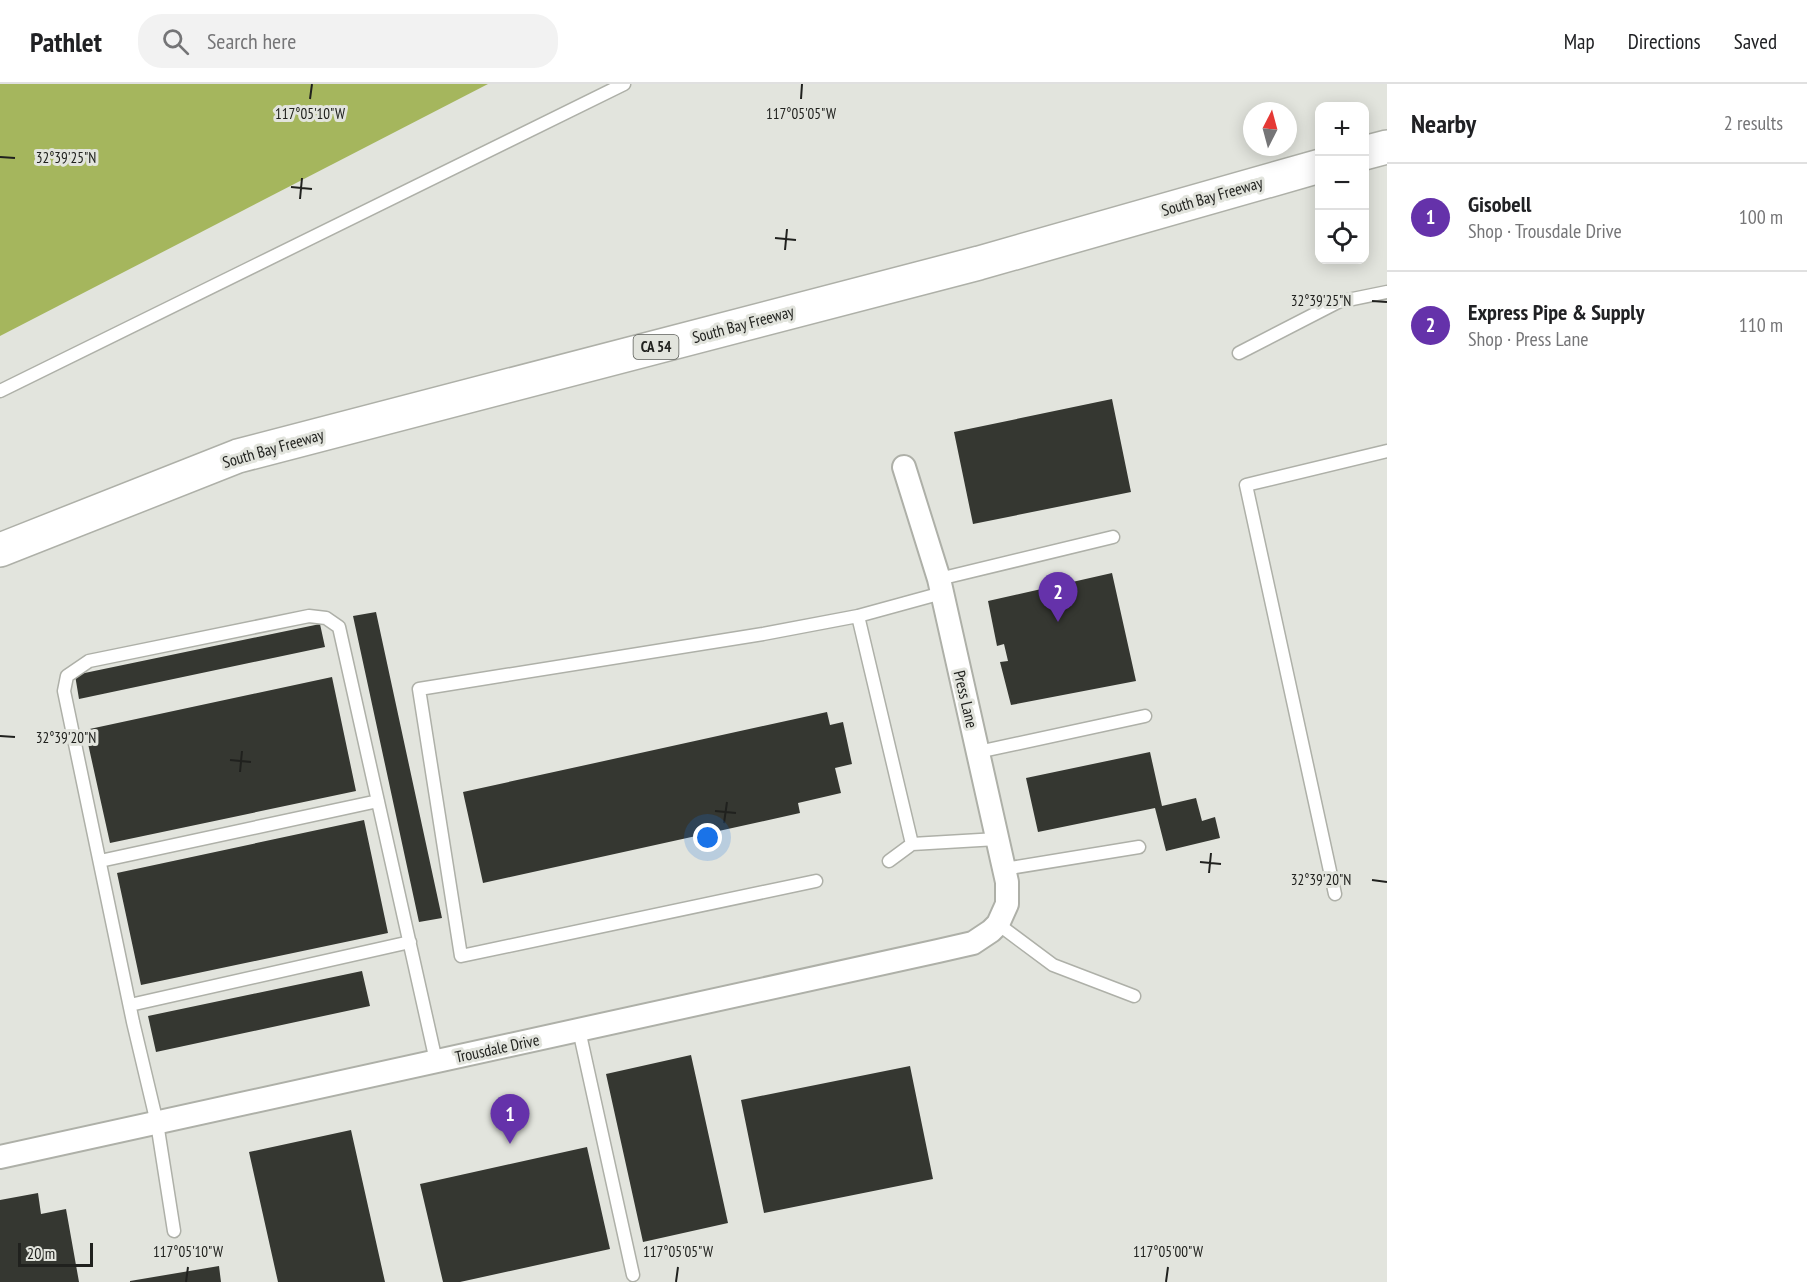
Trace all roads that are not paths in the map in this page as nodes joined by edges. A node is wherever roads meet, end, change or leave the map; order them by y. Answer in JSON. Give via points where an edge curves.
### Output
{"nodes":[{"id":1,"x":624,"y":84,"type":"edge"},
{"id":2,"x":1387,"y":147,"type":"edge"},
{"id":3,"x":1369,"y":152,"type":"edge"},
{"id":4,"x":1315,"y":167,"type":"edge"},
{"id":5,"x":1387,"y":292,"type":"edge"},
{"id":6,"x":1239,"y":353,"type":"dead end"},
{"id":7,"x":0,"y":391,"type":"edge"},
{"id":8,"x":1387,"y":451,"type":"edge"},
{"id":9,"x":904,"y":467,"type":"dead end"},
{"id":10,"x":1113,"y":537,"type":"dead end"},
{"id":11,"x":0,"y":550,"type":"edge"},
{"id":12,"x":941,"y":586,"type":"junction"},
{"id":13,"x":858,"y":616,"type":"junction"},
{"id":14,"x":1145,"y":716,"type":"dead end"},
{"id":15,"x":978,"y":752,"type":"junction"},
{"id":16,"x":378,"y":801,"type":"junction"},
{"id":17,"x":997,"y":839,"type":"junction"},
{"id":18,"x":912,"y":844,"type":"junction"},
{"id":19,"x":1139,"y":847,"type":"dead end"},
{"id":20,"x":100,"y":861,"type":"junction"},
{"id":21,"x":889,"y":861,"type":"dead end"},
{"id":22,"x":1004,"y":869,"type":"junction"},
{"id":23,"x":816,"y":882,"type":"dead end"},
{"id":24,"x":1335,"y":894,"type":"dead end"},
{"id":25,"x":995,"y":927,"type":"junction"},
{"id":26,"x":410,"y":942,"type":"junction"},
{"id":27,"x":1134,"y":996,"type":"dead end"},
{"id":28,"x":129,"y":1005,"type":"junction"},
{"id":29,"x":579,"y":1030,"type":"junction"},
{"id":30,"x":436,"y":1061,"type":"junction"},
{"id":31,"x":157,"y":1123,"type":"junction"},
{"id":32,"x":0,"y":1157,"type":"edge"},
{"id":33,"x":174,"y":1231,"type":"dead end"},
{"id":34,"x":633,"y":1275,"type":"dead end"}],
"edges":[{"from":1,"to":7,"type":"lane"},
{"from":2,"to":3,"type":"highway"},
{"from":4,"to":11,"type":"highway","name":"South Bay Freeway","number":"CA 54","via":[[979,263],[238,456]]},
{"from":5,"to":6,"type":"lane","via":[[1338,302]]},
{"from":8,"to":24,"type":"lane","via":[[1246,485]]},
{"from":9,"to":12,"type":"street","name":"Press Lane"},
{"from":10,"to":12,"type":"lane"},
{"from":12,"to":13,"type":"lane"},
{"from":12,"to":15,"type":"street","name":"Press Lane"},
{"from":13,"to":18,"type":"lane"},
{"from":13,"to":23,"type":"lane","via":[[418,689],[461,956]]},
{"from":14,"to":15,"type":"lane"},
{"from":15,"to":17,"type":"street","name":"Press Lane"},
{"from":16,"to":20,"type":"lane"},
{"from":16,"to":20,"type":"lane","via":[[339,627],[326,618],[309,616],[89,661],[67,676],[64,691]]},
{"from":16,"to":26,"type":"lane"},
{"from":17,"to":18,"type":"lane"},
{"from":17,"to":22,"type":"street","name":"Press Lane"},
{"from":18,"to":21,"type":"lane"},
{"from":19,"to":22,"type":"lane"},
{"from":20,"to":28,"type":"lane"},
{"from":22,"to":25,"type":"street","name":"Press Lane","via":[[1007,904]]},
{"from":25,"to":27,"type":"lane","via":[[1053,965]]},
{"from":25,"to":29,"type":"street","name":"Trousdale Drive","via":[[973,943]]},
{"from":26,"to":28,"type":"lane"},
{"from":26,"to":30,"type":"lane"},
{"from":28,"to":31,"type":"lane"},
{"from":29,"to":30,"type":"street","name":"Trousdale Drive"},
{"from":29,"to":34,"type":"lane"},
{"from":30,"to":31,"type":"street","name":"Trousdale Drive"},
{"from":31,"to":32,"type":"street","name":"Trousdale Drive"},
{"from":31,"to":33,"type":"lane"}]}
